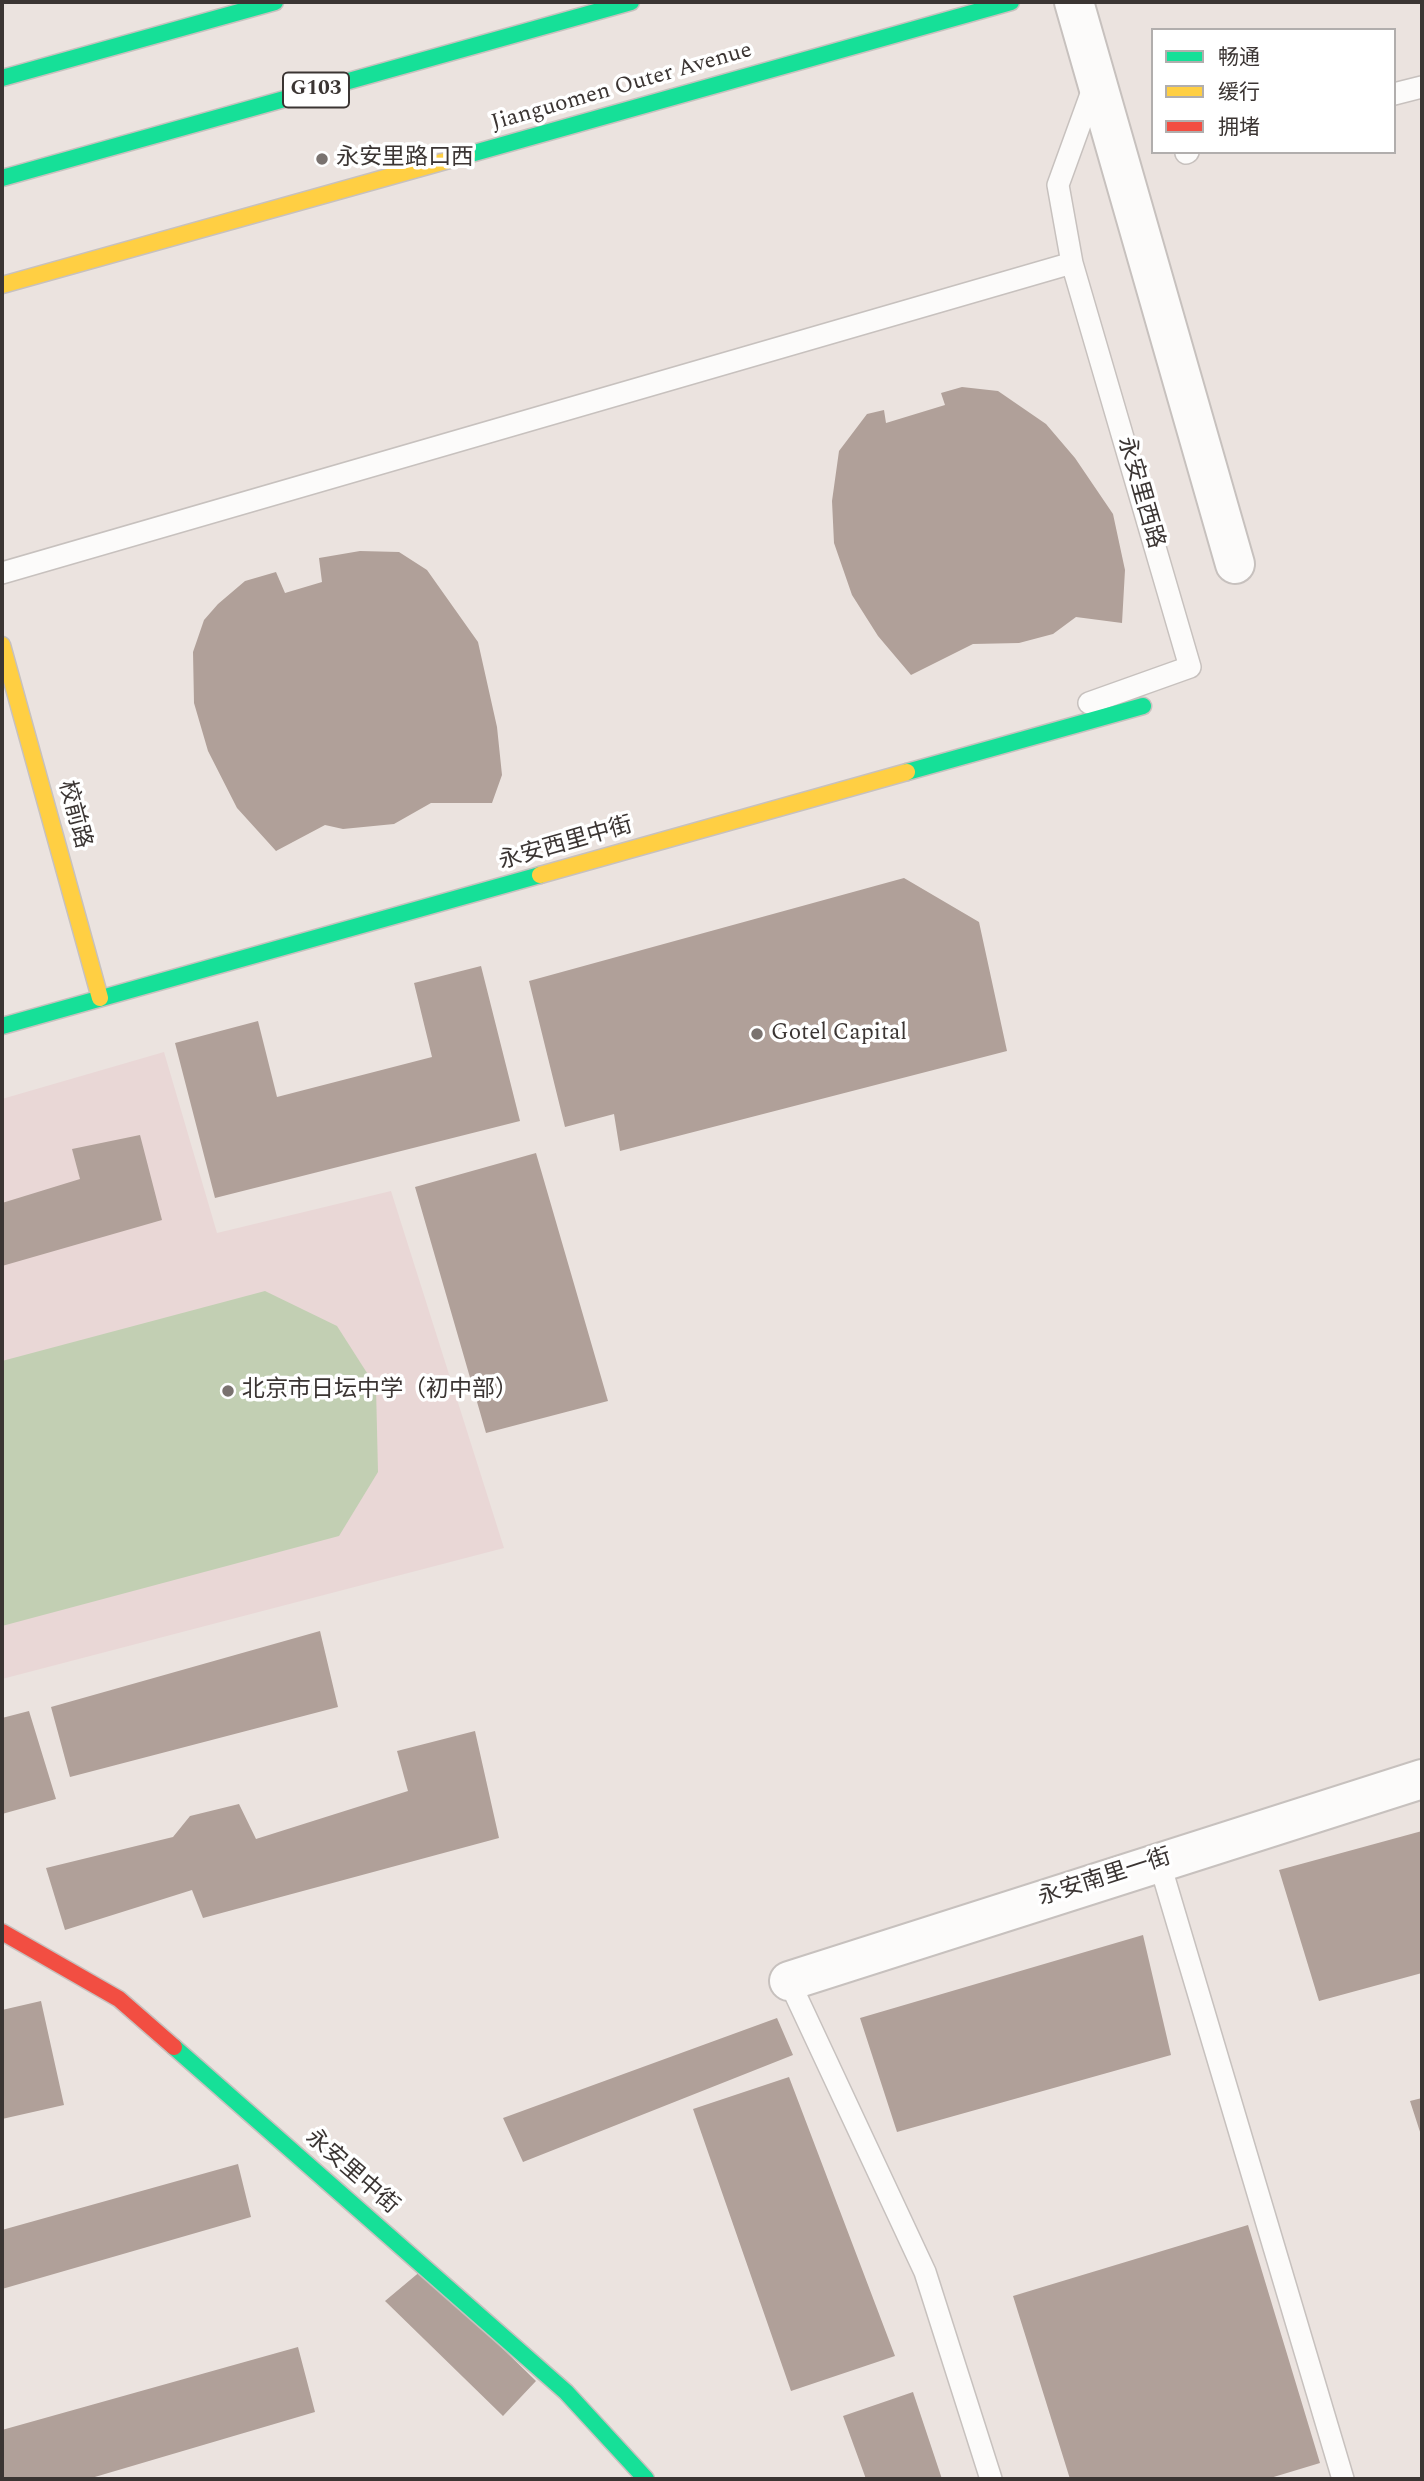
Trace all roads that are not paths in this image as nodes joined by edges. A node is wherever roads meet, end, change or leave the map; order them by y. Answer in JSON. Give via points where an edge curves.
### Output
{"nodes":[{"id":1,"x":275,"y":2,"type":"edge"},
{"id":2,"x":631,"y":2,"type":"edge"},
{"id":3,"x":1011,"y":2,"type":"edge"},
{"id":4,"x":1074,"y":2,"type":"edge"},
{"id":5,"x":1097,"y":77,"type":"junction"},
{"id":6,"x":2,"y":78,"type":"edge"},
{"id":7,"x":1422,"y":86,"type":"edge"},
{"id":8,"x":1396,"y":93,"type":"edge"},
{"id":9,"x":2,"y":177,"type":"edge"},
{"id":10,"x":1072,"y":263,"type":"junction"},
{"id":11,"x":2,"y":285,"type":"edge"},
{"id":12,"x":1235,"y":564,"type":"dead end"},
{"id":13,"x":2,"y":573,"type":"edge"},
{"id":14,"x":2,"y":645,"type":"edge"},
{"id":15,"x":1143,"y":706,"type":"dead end"},
{"id":16,"x":957,"y":760,"type":"junction"},
{"id":17,"x":100,"y":998,"type":"junction"},
{"id":18,"x":2,"y":1026,"type":"edge"},
{"id":19,"x":1422,"y":1779,"type":"edge"},
{"id":20,"x":1159,"y":1861,"type":"junction"},
{"id":21,"x":2,"y":1932,"type":"edge"},
{"id":22,"x":789,"y":1981,"type":"joint"},
{"id":23,"x":646,"y":2479,"type":"edge"},
{"id":24,"x":991,"y":2479,"type":"edge"},
{"id":25,"x":1343,"y":2479,"type":"edge"}],
"edges":[{"from":1,"to":6,"type":"main road"},
{"from":2,"to":9,"type":"main road","number":"G103"},
{"from":3,"to":11,"type":"main road","name":"Jianguomen Outer Avenue"},
{"from":4,"to":5,"type":"street"},
{"from":5,"to":10,"type":"lane","name":"永安里西路","via":[[1058,185]]},
{"from":5,"to":12,"type":"street"},
{"from":7,"to":8,"type":"lane"},
{"from":10,"to":13,"type":"lane"},
{"from":10,"to":16,"type":"lane","name":"永安里西路","via":[[1190,667],[1023,726]]},
{"from":14,"to":17,"type":"main road","name":"校前路"},
{"from":15,"to":16,"type":"main road","name":"永安西里中街"},
{"from":16,"to":17,"type":"main road","name":"永安西里中街"},
{"from":17,"to":18,"type":"main road","name":"永安西里中街"},
{"from":19,"to":20,"type":"street","name":"永安南里一街"},
{"from":20,"to":22,"type":"street","name":"永安南里一街"},
{"from":20,"to":25,"type":"lane"},
{"from":21,"to":23,"type":"main road","name":"永安里中街","via":[[119,1999],[566,2392]]},
{"from":22,"to":24,"type":"lane","via":[[925,2272]]}]}
